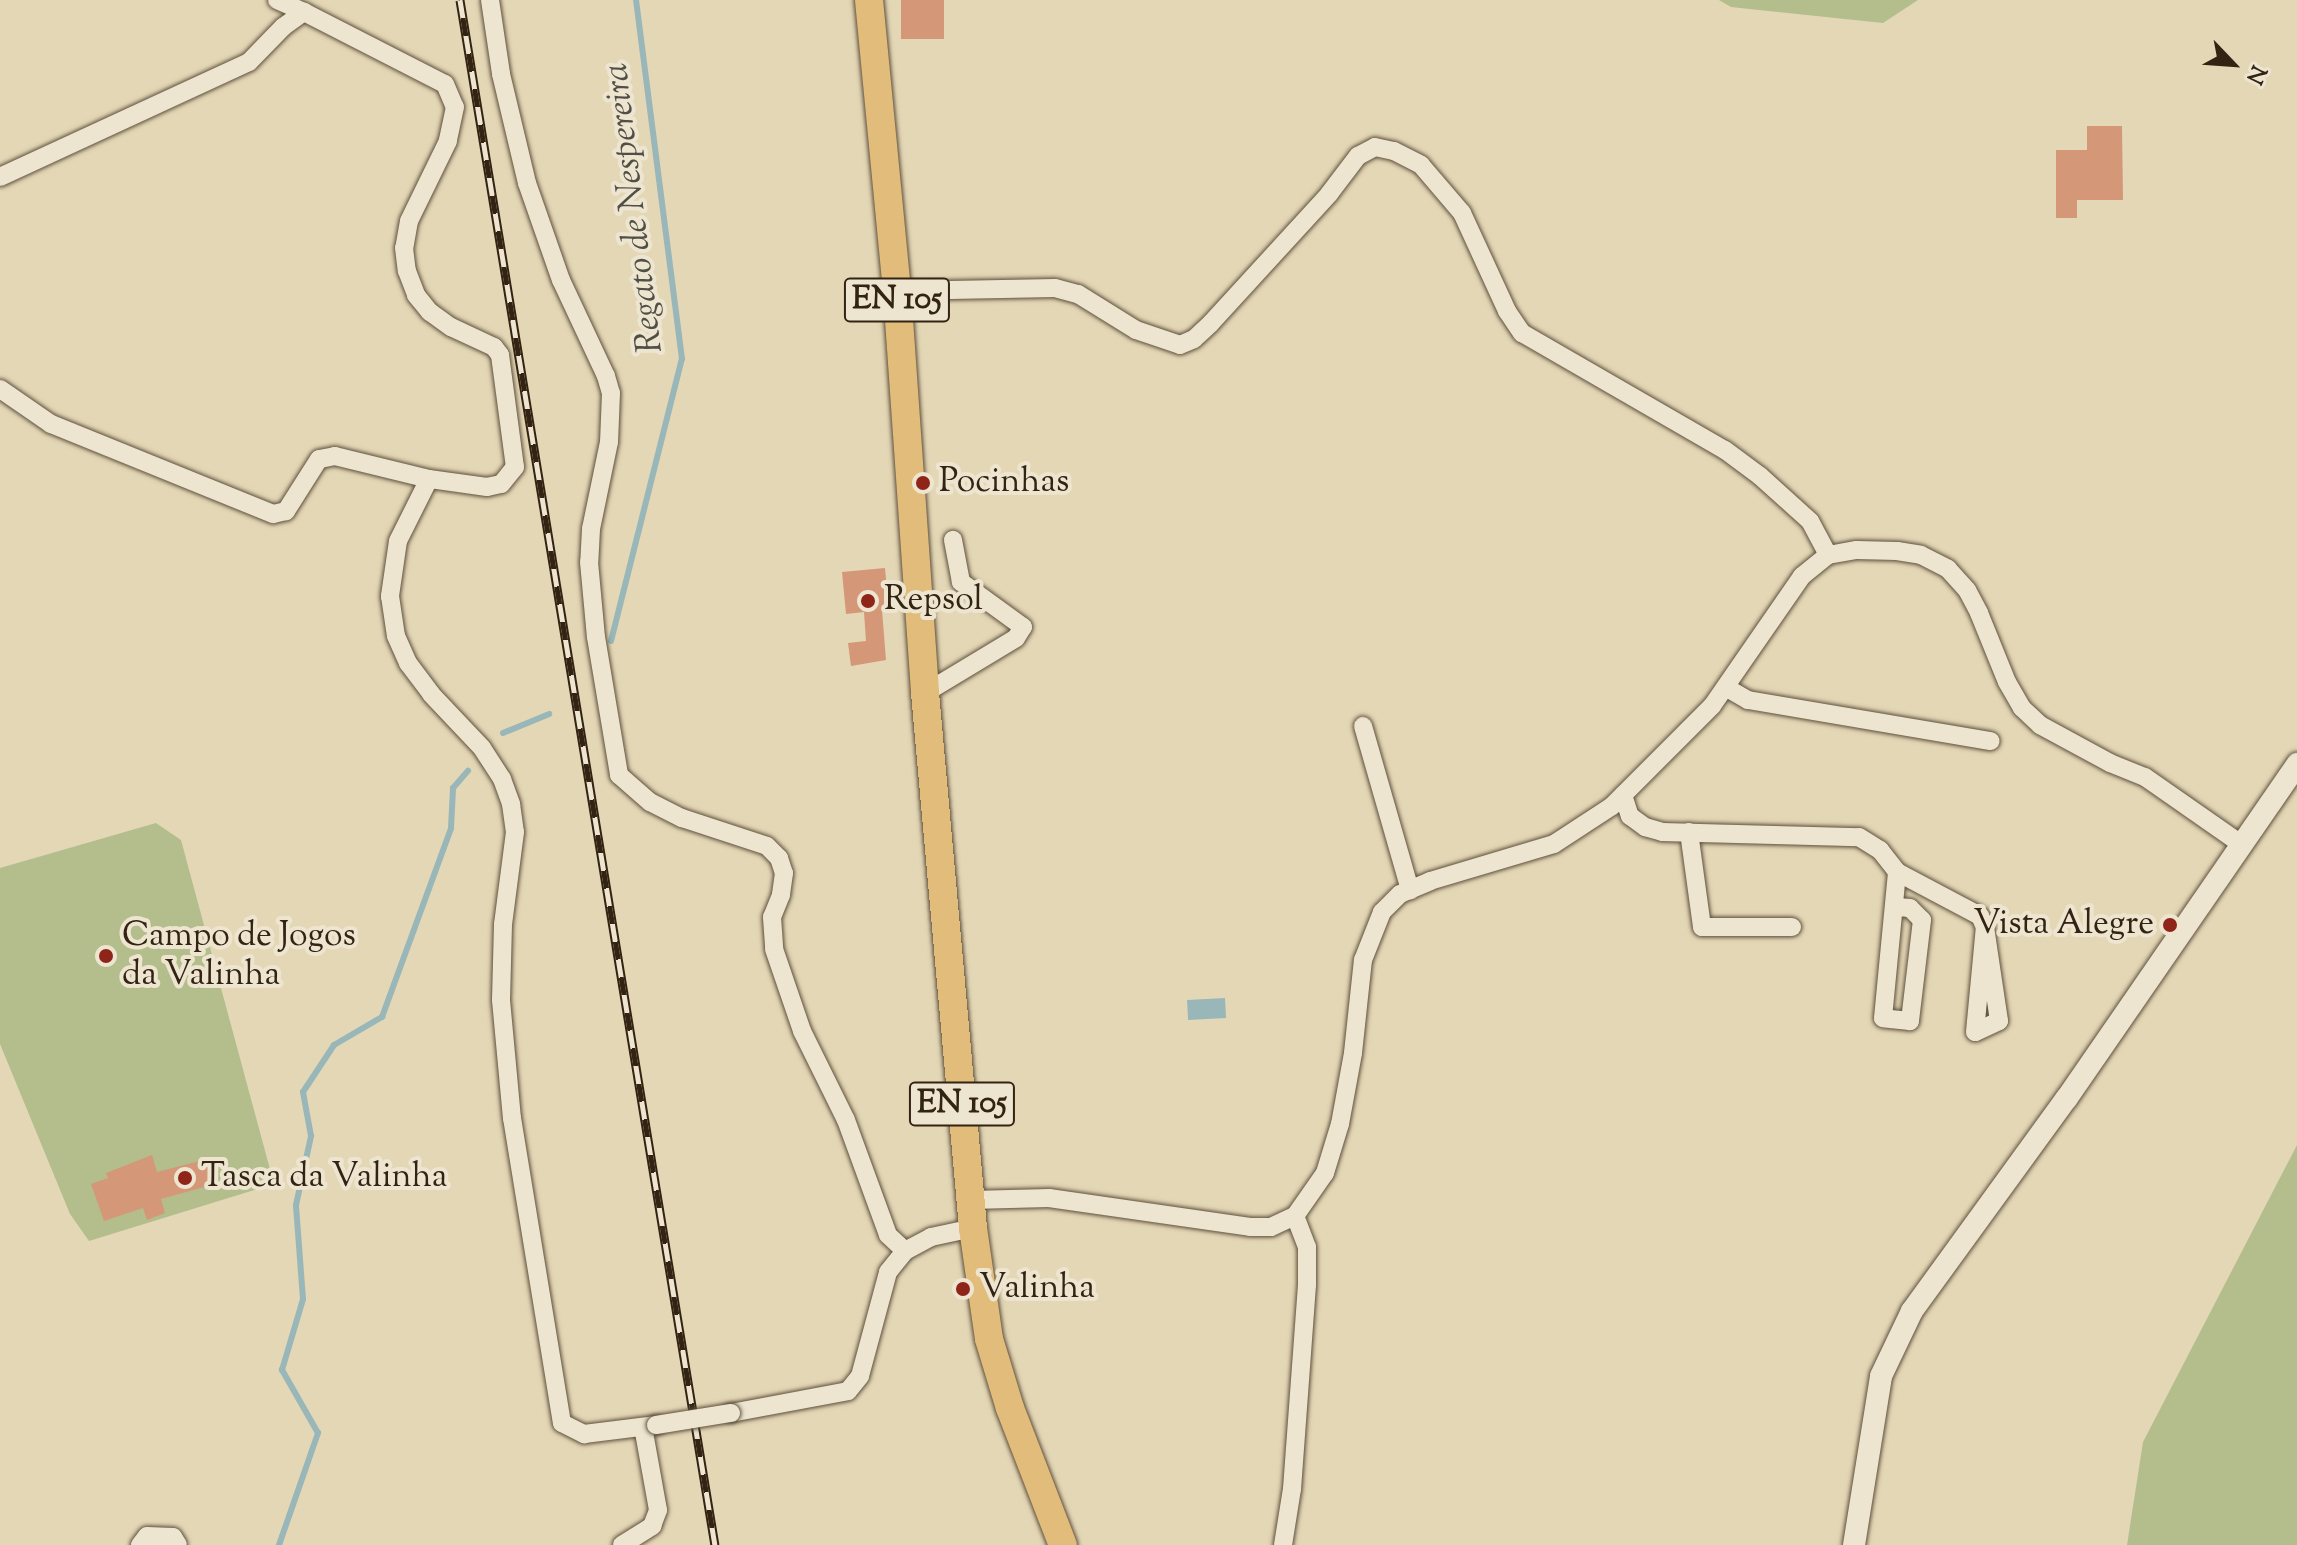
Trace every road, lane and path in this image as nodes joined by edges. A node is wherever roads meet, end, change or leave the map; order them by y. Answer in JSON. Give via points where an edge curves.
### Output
{"nodes":[{"id":1,"x":277,"y":0,"type":"edge"},
{"id":2,"x":490,"y":0,"type":"edge"},
{"id":3,"x":869,"y":0,"type":"edge"},
{"id":4,"x":304,"y":12,"type":"junction"},
{"id":5,"x":0,"y":177,"type":"edge"},
{"id":6,"x":897,"y":291,"type":"junction"},
{"id":7,"x":0,"y":389,"type":"edge"},
{"id":8,"x":429,"y":479,"type":"junction"},
{"id":9,"x":953,"y":540,"type":"dead end"},
{"id":10,"x":1828,"y":555,"type":"junction"},
{"id":11,"x":1727,"y":688,"type":"junction"},
{"id":12,"x":925,"y":693,"type":"junction"},
{"id":13,"x":1363,"y":726,"type":"dead end"},
{"id":14,"x":1991,"y":741,"type":"dead end"},
{"id":15,"x":2297,"y":764,"type":"edge"},
{"id":16,"x":1623,"y":795,"type":"junction"},
{"id":17,"x":1689,"y":832,"type":"junction"},
{"id":18,"x":2241,"y":844,"type":"junction"},
{"id":19,"x":1897,"y":872,"type":"junction"},
{"id":20,"x":1410,"y":890,"type":"junction"},
{"id":21,"x":1897,"y":907,"type":"junction"},
{"id":22,"x":1792,"y":927,"type":"dead end"},
{"id":23,"x":1985,"y":927,"type":"junction"},
{"id":24,"x":972,"y":1214,"type":"junction"},
{"id":25,"x":1295,"y":1216,"type":"junction"},
{"id":26,"x":905,"y":1251,"type":"junction"},
{"id":27,"x":650,"y":1426,"type":"junction"},
{"id":28,"x":140,"y":1545,"type":"edge"},
{"id":29,"x":178,"y":1545,"type":"edge"},
{"id":30,"x":622,"y":1545,"type":"edge"},
{"id":31,"x":1063,"y":1545,"type":"edge"},
{"id":32,"x":1283,"y":1545,"type":"edge"},
{"id":33,"x":1854,"y":1545,"type":"edge"}],
"edges":[{"from":1,"to":4,"type":"street"},
{"from":2,"to":26,"type":"street","via":[[527,183],[561,280],[611,393],[609,442],[589,562],[619,775],[650,802],[767,846],[779,858],[784,873],[772,917],[774,949],[802,1031],[862,1158],[888,1235]]},
{"from":3,"to":6,"type":"main road","number":"EN 105"},
{"from":4,"to":5,"type":"street","via":[[249,62]]},
{"from":4,"to":8,"type":"street","via":[[445,84],[455,107],[448,141],[409,221],[407,271],[430,312],[500,355],[515,467],[501,484],[487,487]]},
{"from":6,"to":10,"type":"street","via":[[1055,288],[1078,294],[1136,330],[1180,345],[1211,323],[1358,156],[1375,147],[1394,151],[1421,165],[1444,187],[1522,333],[1725,450],[1810,521]]},
{"from":6,"to":12,"type":"main road","number":"EN 105"},
{"from":7,"to":8,"type":"street","via":[[51,424],[273,514],[286,511],[319,459],[335,456]]},
{"from":8,"to":27,"type":"street","via":[[398,541],[390,596],[396,636],[408,663],[482,748],[511,804],[514,843],[503,924],[501,1000],[512,1118],[562,1423],[584,1434]]},
{"from":9,"to":12,"type":"street","via":[[961,582],[1023,627],[1016,638]]},
{"from":10,"to":11,"type":"street","via":[[1802,576]]},
{"from":10,"to":18,"type":"street","via":[[1897,551],[1921,555],[1948,569],[1973,601],[2014,695],[2040,725],[2145,777]]},
{"from":11,"to":14,"type":"street","via":[[1748,700]]},
{"from":11,"to":16,"type":"street"},
{"from":12,"to":24,"type":"main road","number":"EN 105"},
{"from":13,"to":20,"type":"street"},
{"from":15,"to":18,"type":"street"},
{"from":16,"to":17,"type":"street","via":[[1630,816],[1645,827]]},
{"from":16,"to":20,"type":"street","via":[[1554,844]]},
{"from":17,"to":19,"type":"street","via":[[1859,837],[1880,850]]},
{"from":17,"to":22,"type":"street","via":[[1702,927]]},
{"from":18,"to":33,"type":"street","via":[[2067,1098],[1933,1278],[1901,1331],[1881,1376]]},
{"from":19,"to":21,"type":"street"},
{"from":19,"to":23,"type":"street","via":[[1980,916]]},
{"from":20,"to":25,"type":"street","via":[[1382,912],[1371,934],[1340,1124],[1325,1173]]},
{"from":21,"to":21,"type":"street","via":[[1883,1018],[1910,1021],[1922,920],[1910,908]]},
{"from":23,"to":23,"type":"street","via":[[1984,942],[1975,1032],[1999,1021]]},
{"from":24,"to":25,"type":"street","via":[[1049,1198],[1250,1227],[1271,1227]]},
{"from":24,"to":26,"type":"street"},
{"from":24,"to":31,"type":"main road","number":"EN 105","via":[[989,1339]]},
{"from":25,"to":32,"type":"street","via":[[1307,1247],[1307,1285]]},
{"from":26,"to":27,"type":"street","bridge":true,"via":[[888,1272],[860,1376],[848,1391]]},
{"from":27,"to":30,"type":"street","via":[[656,1519]]},
{"from":28,"to":29,"type":"street","via":[[147,1536],[173,1537]]}]}
